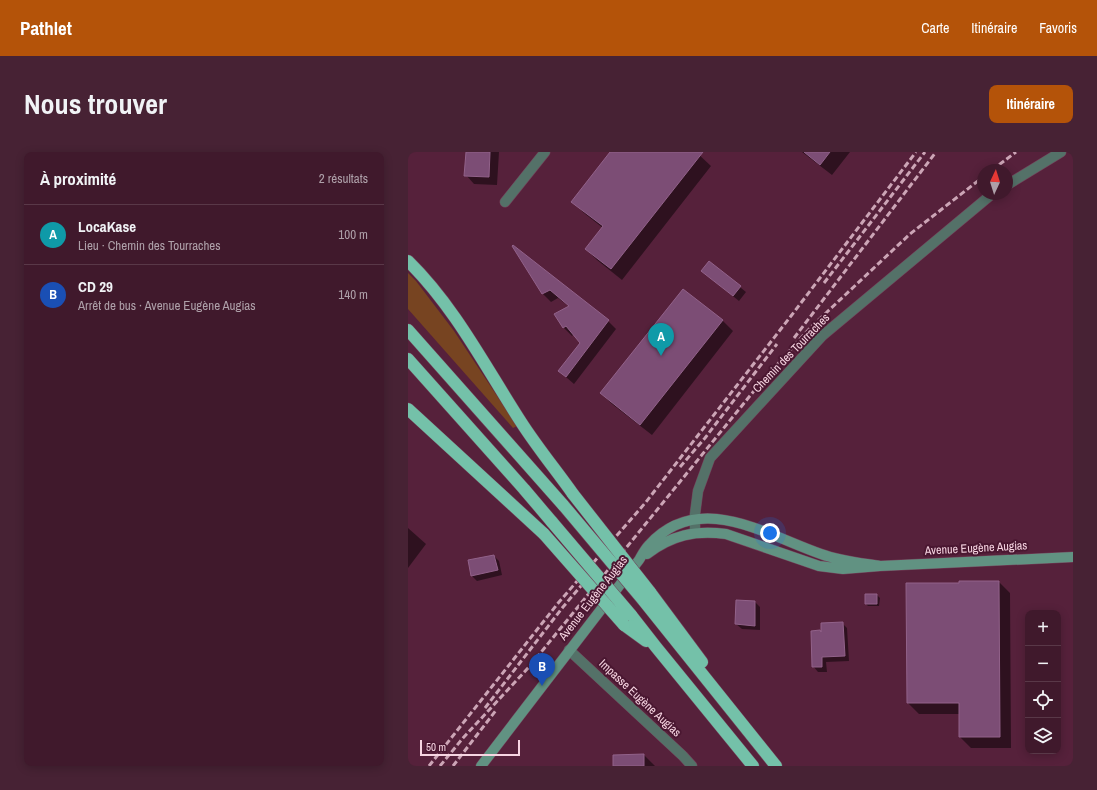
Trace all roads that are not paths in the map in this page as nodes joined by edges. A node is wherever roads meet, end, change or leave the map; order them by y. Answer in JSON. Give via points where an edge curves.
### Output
{"nodes":[{"id":1,"x":545,"y":152,"type":"edge"},
{"id":2,"x":1061,"y":152,"type":"edge"},
{"id":3,"x":1013,"y":181,"type":"edge"},
{"id":4,"x":985,"y":200,"type":"edge"},
{"id":5,"x":505,"y":202,"type":"dead end"},
{"id":6,"x":408,"y":261,"type":"edge"},
{"id":7,"x":408,"y":330,"type":"edge"},
{"id":8,"x":408,"y":359,"type":"edge"},
{"id":9,"x":408,"y":409,"type":"edge"},
{"id":10,"x":695,"y":519,"type":"junction"},
{"id":11,"x":695,"y":532,"type":"junction"},
{"id":12,"x":1073,"y":557,"type":"edge"},
{"id":13,"x":639,"y":560,"type":"junction"},
{"id":14,"x":880,"y":566,"type":"junction"},
{"id":15,"x":646,"y":596,"type":"junction"},
{"id":16,"x":628,"y":620,"type":"junction"},
{"id":17,"x":569,"y":650,"type":"junction"},
{"id":18,"x":481,"y":766,"type":"edge"},
{"id":19,"x":692,"y":766,"type":"edge"},
{"id":20,"x":752,"y":766,"type":"edge"},
{"id":21,"x":776,"y":766,"type":"edge"}],
"edges":[{"from":1,"to":5,"type":"street"},
{"from":2,"to":3,"type":"street"},
{"from":4,"to":10,"type":"street","name":"Chemin des Tourraches","via":[[822,336],[710,458],[698,491]]},
{"from":6,"to":15,"type":"highway","bridge":true,"via":[[432,287],[522,424]]},
{"from":7,"to":15,"type":"highway","bridge":true},
{"from":8,"to":16,"type":"highway","bridge":true,"via":[[552,522]]},
{"from":9,"to":16,"type":"highway","bridge":true,"via":[[544,534]]},
{"from":10,"to":11,"type":"street","name":"Chemin des Tourraches"},
{"from":10,"to":13,"type":"main road","name":"Avenue Eugène Augias","via":[[679,523],[661,534],[649,545]]},
{"from":10,"to":14,"type":"main road","name":"Avenue Eugène Augias","via":[[721,519],[738,523],[822,555]]},
{"from":11,"to":13,"type":"main road","name":"Avenue Eugène Augias","via":[[654,548]]},
{"from":11,"to":14,"type":"main road","name":"Avenue Eugène Augias","via":[[726,534],[819,566],[843,569]]},
{"from":12,"to":14,"type":"main road","name":"Avenue Eugène Augias"},
{"from":13,"to":17,"type":"main road","name":"Avenue Eugène Augias"},
{"from":15,"to":21,"type":"highway","via":[[715,690]]},
{"from":16,"to":20,"type":"highway","via":[[656,647]]},
{"from":17,"to":18,"type":"main road","name":"Avenue Eugène Augias"},
{"from":17,"to":19,"type":"street","name":"Impasse Eugène Augias"}]}
